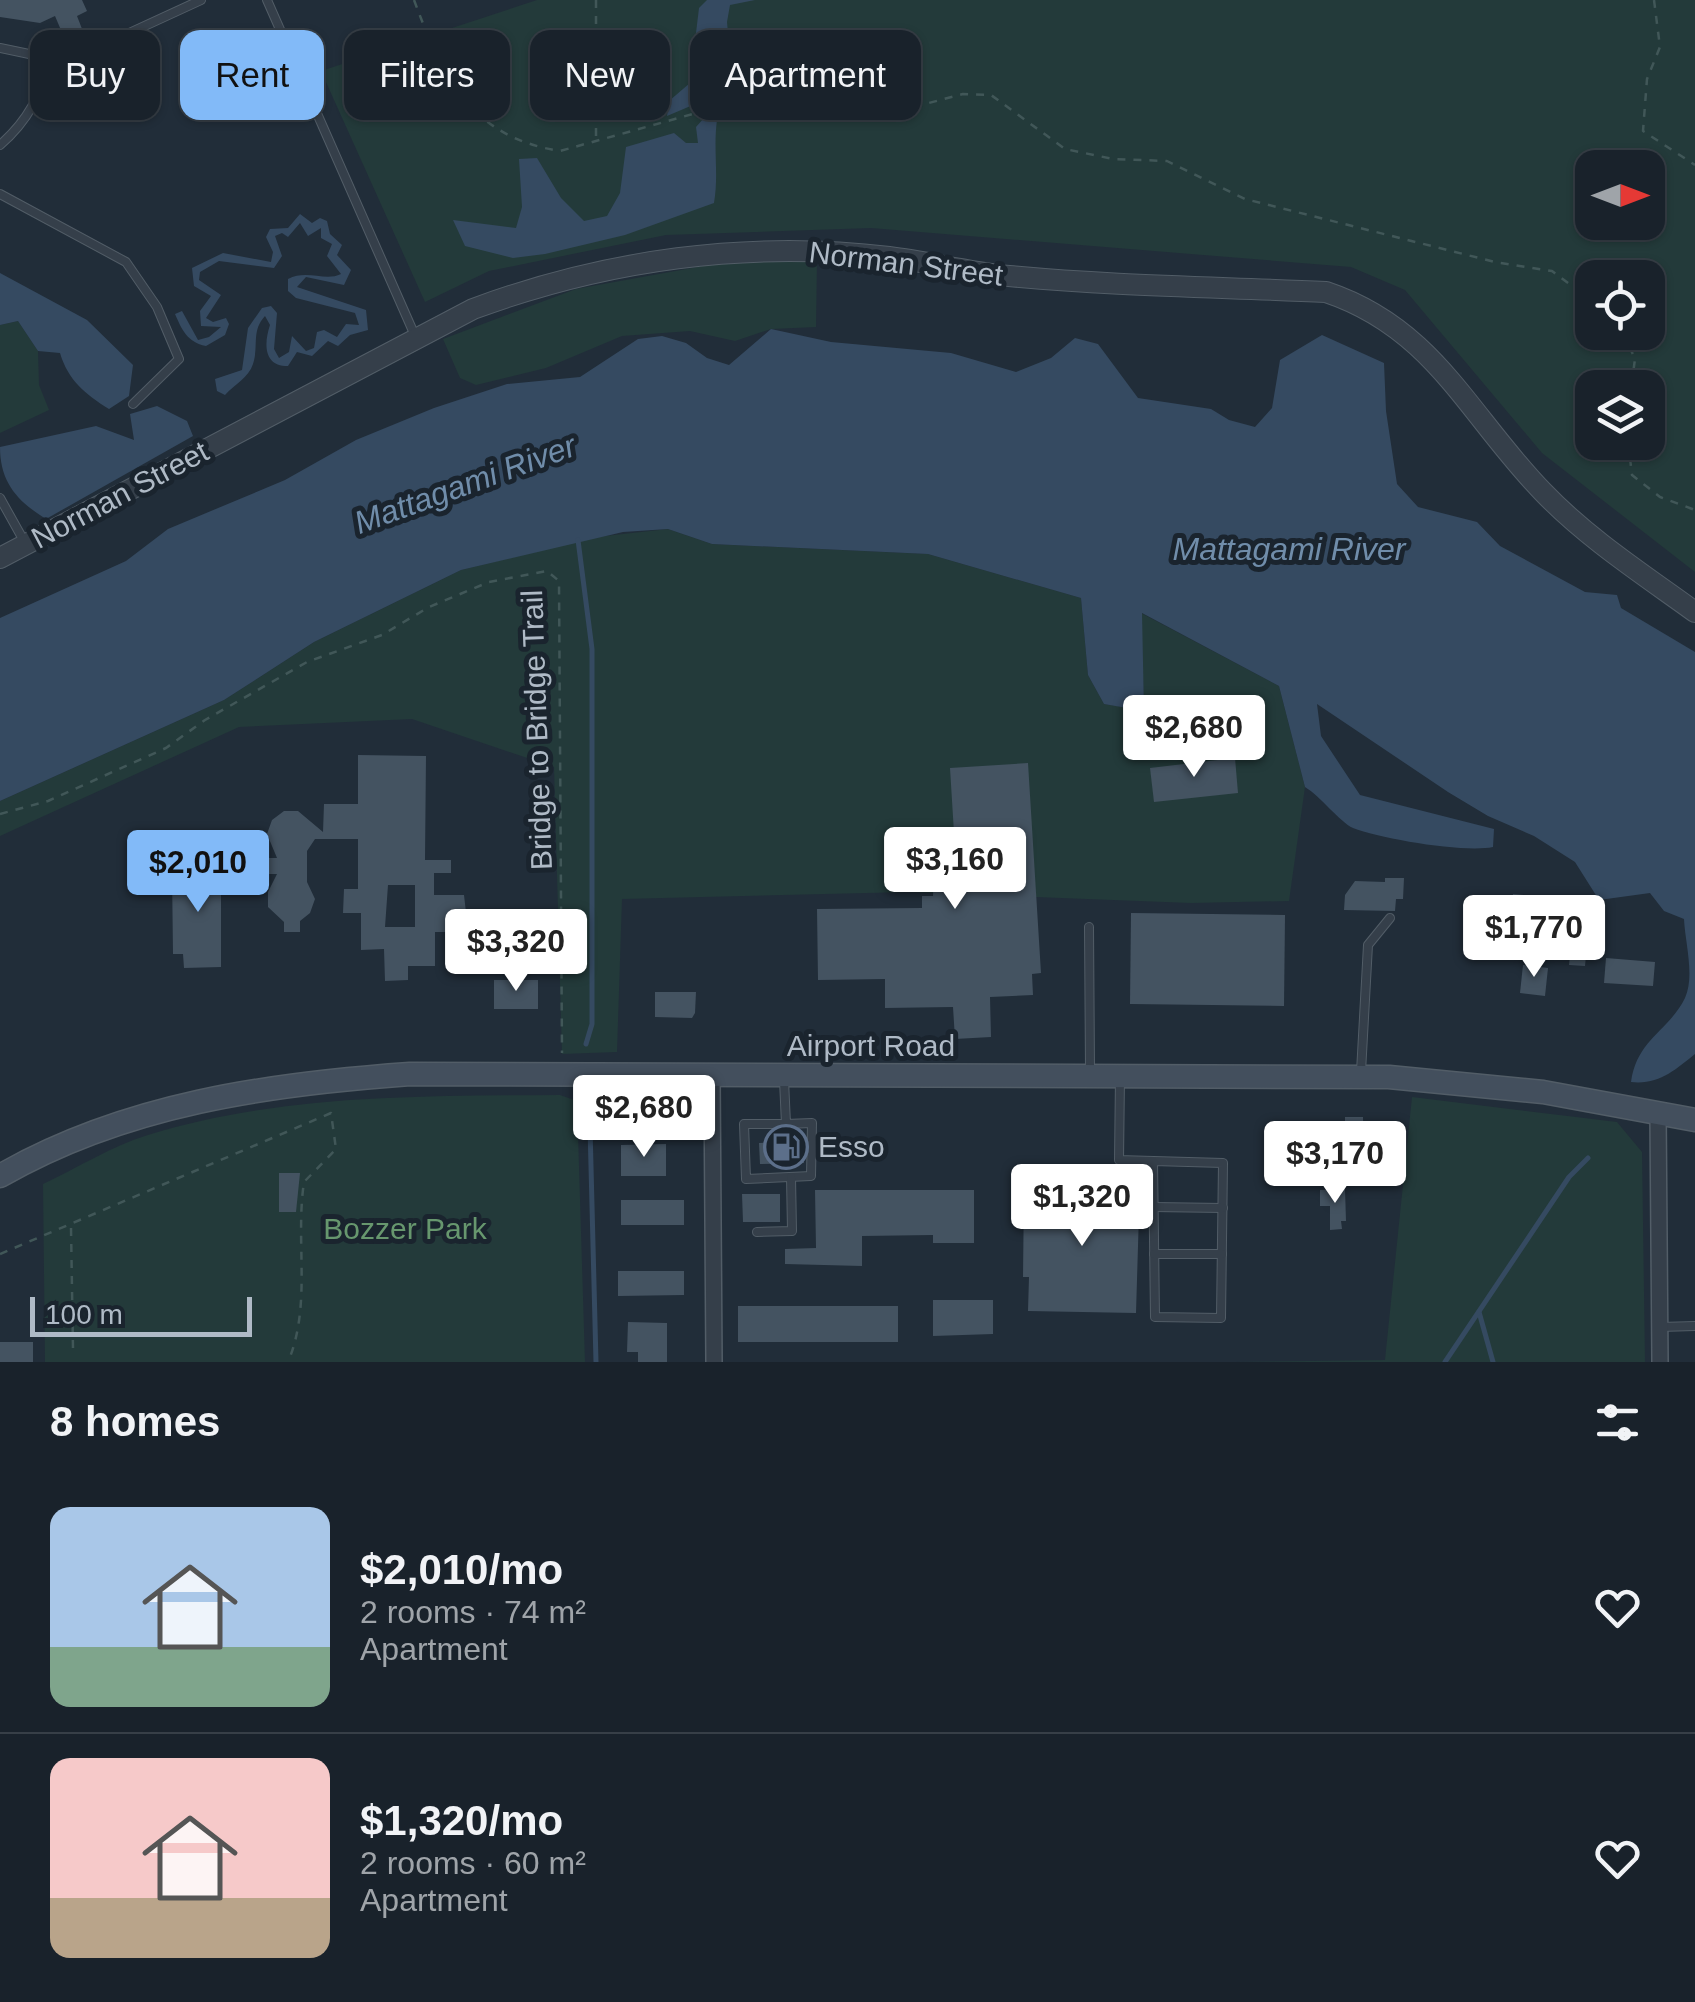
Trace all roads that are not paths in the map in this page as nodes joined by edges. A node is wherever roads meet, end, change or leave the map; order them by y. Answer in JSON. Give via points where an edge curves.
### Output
{"nodes":[{"id":1,"x":172,"y":0,"type":"edge"},
{"id":2,"x":200,"y":0,"type":"edge"},
{"id":3,"x":267,"y":0,"type":"edge"},
{"id":4,"x":177,"y":11,"type":"junction"},
{"id":5,"x":136,"y":30,"type":"edge"},
{"id":6,"x":0,"y":48,"type":"edge"},
{"id":7,"x":30,"y":54,"type":"edge"},
{"id":8,"x":30,"y":113,"type":"edge"},
{"id":9,"x":0,"y":145,"type":"edge"},
{"id":10,"x":0,"y":194,"type":"edge"},
{"id":11,"x":416,"y":338,"type":"junction"},
{"id":12,"x":133,"y":404,"type":"dead end"},
{"id":13,"x":0,"y":498,"type":"edge"},
{"id":14,"x":26,"y":545,"type":"junction"},
{"id":15,"x":0,"y":558,"type":"edge"},
{"id":16,"x":1695,"y":612,"type":"edge"},
{"id":17,"x":1390,"y":918,"type":"dead end"},
{"id":18,"x":1089,"y":927,"type":"dead end"},
{"id":19,"x":1090,"y":1075,"type":"junction"},
{"id":20,"x":1120,"y":1075,"type":"junction"},
{"id":21,"x":712,"y":1076,"type":"junction"},
{"id":22,"x":784,"y":1076,"type":"junction"},
{"id":23,"x":1361,"y":1077,"type":"junction"},
{"id":24,"x":1658,"y":1113,"type":"junction"},
{"id":25,"x":1695,"y":1120,"type":"edge"},
{"id":26,"x":786,"y":1124,"type":"junction"},
{"id":27,"x":1153,"y":1161,"type":"junction"},
{"id":28,"x":0,"y":1176,"type":"edge"},
{"id":29,"x":791,"y":1177,"type":"junction"},
{"id":30,"x":1153,"y":1207,"type":"junction"},
{"id":31,"x":1223,"y":1208,"type":"junction"},
{"id":32,"x":757,"y":1232,"type":"dead end"},
{"id":33,"x":1154,"y":1254,"type":"junction"},
{"id":34,"x":1222,"y":1254,"type":"junction"},
{"id":35,"x":1660,"y":1326,"type":"junction"},
{"id":36,"x":1695,"y":1326,"type":"edge"},
{"id":37,"x":714,"y":1362,"type":"edge"},
{"id":38,"x":1660,"y":1362,"type":"edge"}],
"edges":[{"from":1,"to":4,"type":"lane"},
{"from":2,"to":4,"type":"lane"},
{"from":3,"to":11,"type":"lane"},
{"from":4,"to":5,"type":"lane"},
{"from":6,"to":7,"type":"lane"},
{"from":8,"to":9,"type":"lane"},
{"from":10,"to":12,"type":"lane","via":[[126,262],[158,306],[180,359]]},
{"from":11,"to":14,"type":"street","name":"Norman Street"},
{"from":11,"to":16,"type":"street","name":"Norman Street","via":[[540,284],[684,256],[790,250],[1096,284],[1326,292],[1394,323],[1440,367],[1546,496]]},
{"from":13,"to":14,"type":"lane"},
{"from":14,"to":15,"type":"street","name":"Norman Street"},
{"from":17,"to":23,"type":"lane","via":[[1368,945]]},
{"from":18,"to":19,"type":"lane"},
{"from":19,"to":20,"type":"main road","name":"Airport Road"},
{"from":19,"to":22,"type":"main road","name":"Airport Road"},
{"from":20,"to":23,"type":"main road","name":"Airport Road"},
{"from":20,"to":27,"type":"lane","via":[[1119,1160]]},
{"from":21,"to":22,"type":"main road","name":"Airport Road"},
{"from":21,"to":28,"type":"main road","name":"Airport Road","via":[[410,1074],[265,1088],[188,1102],[111,1127]]},
{"from":21,"to":37,"type":"street"},
{"from":22,"to":26,"type":"lane"},
{"from":23,"to":24,"type":"main road","name":"Airport Road","via":[[1466,1082]]},
{"from":24,"to":25,"type":"main road","name":"Airport Road"},
{"from":24,"to":35,"type":"street"},
{"from":26,"to":29,"type":"lane","via":[[812,1123],[811,1176]]},
{"from":26,"to":29,"type":"lane","via":[[744,1124],[746,1179]]},
{"from":27,"to":30,"type":"lane"},
{"from":27,"to":31,"type":"lane","via":[[1223,1162]]},
{"from":29,"to":32,"type":"lane","via":[[792,1231]]},
{"from":30,"to":31,"type":"lane"},
{"from":30,"to":33,"type":"lane"},
{"from":31,"to":34,"type":"lane"},
{"from":33,"to":34,"type":"lane"},
{"from":33,"to":34,"type":"lane","via":[[1155,1317],[1221,1318]]},
{"from":35,"to":36,"type":"lane"},
{"from":35,"to":38,"type":"street"}]}
